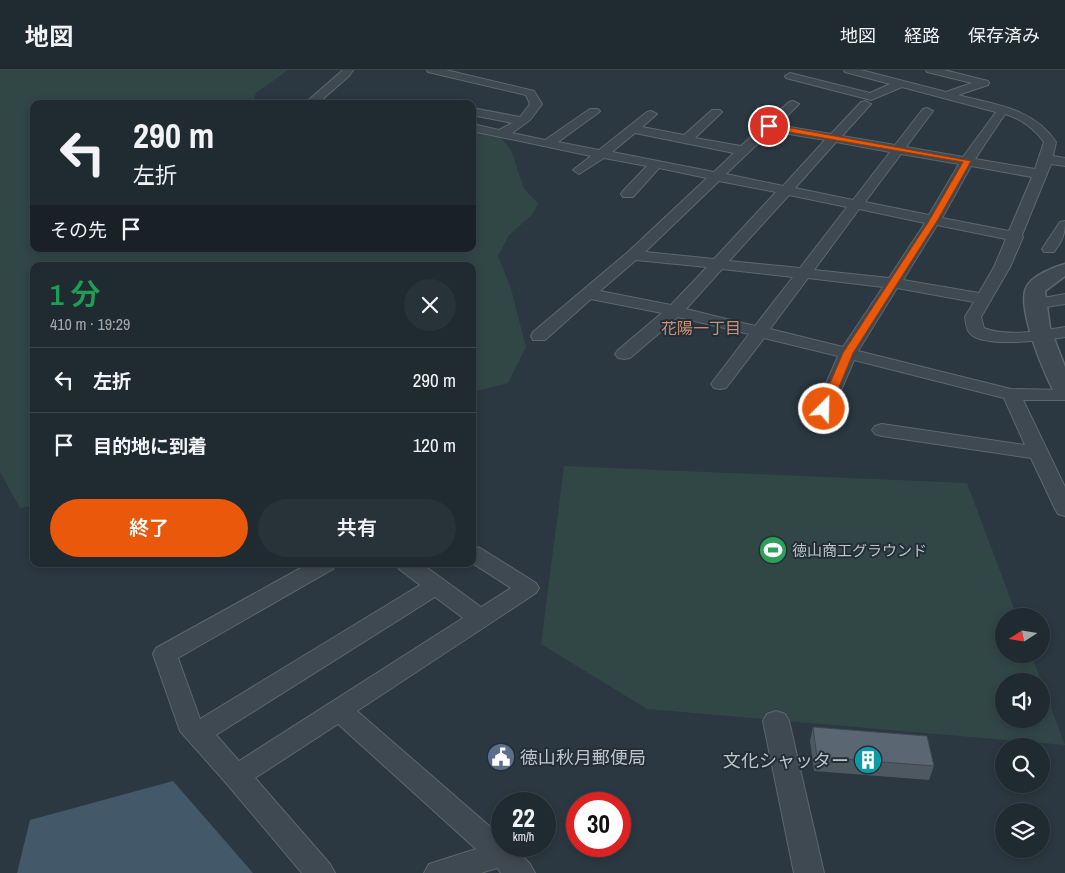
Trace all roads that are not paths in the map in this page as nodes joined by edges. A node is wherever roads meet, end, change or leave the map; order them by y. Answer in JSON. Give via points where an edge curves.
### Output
{"nodes":[{"id":1,"x":348,"y":70,"type":"edge"},
{"id":2,"x":432,"y":70,"type":"edge"},
{"id":3,"x":849,"y":70,"type":"edge"},
{"id":4,"x":931,"y":70,"type":"edge"},
{"id":5,"x":790,"y":76,"type":"dead end"},
{"id":6,"x":902,"y":83,"type":"junction"},
{"id":7,"x":945,"y":96,"type":"junction"},
{"id":8,"x":315,"y":100,"type":"edge"},
{"id":9,"x":794,"y":104,"type":"dead end"},
{"id":10,"x":865,"y":104,"type":"dead end"},
{"id":11,"x":594,"y":111,"type":"dead end"},
{"id":12,"x":1002,"y":111,"type":"junction"},
{"id":13,"x":476,"y":112,"type":"edge"},
{"id":14,"x":716,"y":112,"type":"dead end"},
{"id":15,"x":927,"y":112,"type":"dead end"},
{"id":16,"x":651,"y":114,"type":"dead end"},
{"id":17,"x":522,"y":121,"type":"junction"},
{"id":18,"x":769,"y":126,"type":"junction"},
{"id":19,"x":476,"y":128,"type":"edge"},
{"id":20,"x":632,"y":129,"type":"junction"},
{"id":21,"x":502,"y":133,"type":"junction"},
{"id":22,"x":834,"y":137,"type":"junction"},
{"id":23,"x":686,"y":139,"type":"junction"},
{"id":24,"x":547,"y":144,"type":"junction"},
{"id":25,"x":899,"y":149,"type":"junction"},
{"id":26,"x":745,"y":151,"type":"junction"},
{"id":27,"x":602,"y":154,"type":"junction"},
{"id":28,"x":1046,"y":158,"type":"junction"},
{"id":29,"x":968,"y":161,"type":"junction"},
{"id":30,"x":1065,"y":162,"type":"edge"},
{"id":31,"x":656,"y":164,"type":"junction"},
{"id":32,"x":578,"y":170,"type":"dead end"},
{"id":33,"x":1040,"y":174,"type":"junction"},
{"id":34,"x":717,"y":177,"type":"junction"},
{"id":35,"x":784,"y":191,"type":"junction"},
{"id":36,"x":628,"y":194,"type":"dead end"},
{"id":37,"x":856,"y":205,"type":"junction"},
{"id":38,"x":933,"y":221,"type":"junction"},
{"id":39,"x":1065,"y":225,"type":"edge"},
{"id":40,"x":1016,"y":237,"type":"junction"},
{"id":41,"x":1049,"y":249,"type":"dead end"},
{"id":42,"x":633,"y":255,"type":"junction"},
{"id":43,"x":718,"y":264,"type":"junction"},
{"id":44,"x":1065,"y":270,"type":"edge"},
{"id":45,"x":804,"y":273,"type":"junction"},
{"id":46,"x":893,"y":283,"type":"junction"},
{"id":47,"x":590,"y":294,"type":"junction"},
{"id":48,"x":982,"y":299,"type":"junction"},
{"id":49,"x":1065,"y":299,"type":"edge"},
{"id":50,"x":1034,"y":304,"type":"junction"},
{"id":51,"x":674,"y":311,"type":"junction"},
{"id":52,"x":1065,"y":332,"type":"edge"},
{"id":53,"x":760,"y":333,"type":"junction"},
{"id":54,"x":539,"y":336,"type":"dead end"},
{"id":55,"x":1043,"y":336,"type":"junction"},
{"id":56,"x":848,"y":353,"type":"junction"},
{"id":57,"x":624,"y":354,"type":"dead end"},
{"id":58,"x":720,"y":384,"type":"dead end"},
{"id":59,"x":1065,"y":390,"type":"edge"},
{"id":60,"x":1011,"y":394,"type":"junction"},
{"id":61,"x":1065,"y":395,"type":"edge"},
{"id":62,"x":824,"y":409,"type":"dead end"},
{"id":63,"x":882,"y":430,"type":"dead end"},
{"id":64,"x":1038,"y":453,"type":"junction"},
{"id":65,"x":1065,"y":509,"type":"edge"},
{"id":66,"x":476,"y":556,"type":"edge"},
{"id":67,"x":320,"y":567,"type":"edge"},
{"id":68,"x":411,"y":567,"type":"edge"},
{"id":69,"x":436,"y":586,"type":"junction"},
{"id":70,"x":480,"y":619,"type":"junction"},
{"id":71,"x":339,"y":710,"type":"junction"},
{"id":72,"x":776,"y":721,"type":"dead end"},
{"id":73,"x":197,"y":734,"type":"junction"},
{"id":74,"x":237,"y":776,"type":"junction"},
{"id":75,"x":511,"y":863,"type":"edge"},
{"id":76,"x":320,"y":873,"type":"edge"},
{"id":77,"x":439,"y":873,"type":"edge"},
{"id":78,"x":809,"y":873,"type":"edge"}],
"edges":[{"from":1,"to":8,"type":"street"},
{"from":2,"to":17,"type":"street","via":[[530,93],[536,104]]},
{"from":3,"to":6,"type":"street"},
{"from":4,"to":7,"type":"street","via":[[984,83]]},
{"from":5,"to":6,"type":"street","via":[[872,97]]},
{"from":6,"to":7,"type":"street"},
{"from":7,"to":12,"type":"street"},
{"from":9,"to":18,"type":"street"},
{"from":10,"to":22,"type":"street"},
{"from":11,"to":24,"type":"street"},
{"from":12,"to":28,"type":"street","via":[[1017,114],[1042,130],[1050,142]]},
{"from":12,"to":29,"type":"street"},
{"from":13,"to":17,"type":"street"},
{"from":14,"to":23,"type":"street"},
{"from":15,"to":25,"type":"street"},
{"from":16,"to":20,"type":"street"},
{"from":17,"to":21,"type":"street"},
{"from":18,"to":22,"type":"street"},
{"from":18,"to":26,"type":"street"},
{"from":19,"to":21,"type":"street"},
{"from":20,"to":23,"type":"street"},
{"from":20,"to":27,"type":"street"},
{"from":21,"to":24,"type":"street"},
{"from":22,"to":25,"type":"street"},
{"from":22,"to":35,"type":"street"},
{"from":23,"to":26,"type":"street"},
{"from":24,"to":27,"type":"street"},
{"from":25,"to":29,"type":"street"},
{"from":25,"to":37,"type":"street"},
{"from":26,"to":34,"type":"street"},
{"from":27,"to":31,"type":"street"},
{"from":27,"to":32,"type":"street"},
{"from":28,"to":30,"type":"street"},
{"from":28,"to":33,"type":"street"},
{"from":29,"to":33,"type":"street"},
{"from":29,"to":38,"type":"street"},
{"from":31,"to":34,"type":"street"},
{"from":31,"to":36,"type":"street"},
{"from":33,"to":40,"type":"street"},
{"from":34,"to":35,"type":"street"},
{"from":34,"to":42,"type":"street"},
{"from":35,"to":37,"type":"street"},
{"from":35,"to":43,"type":"street"},
{"from":37,"to":38,"type":"street"},
{"from":37,"to":45,"type":"street"},
{"from":38,"to":40,"type":"street"},
{"from":38,"to":46,"type":"street"},
{"from":39,"to":41,"type":"street"},
{"from":40,"to":48,"type":"street"},
{"from":42,"to":43,"type":"street"},
{"from":42,"to":47,"type":"street"},
{"from":43,"to":45,"type":"street"},
{"from":43,"to":51,"type":"street"},
{"from":44,"to":50,"type":"street","via":[[1035,289]]},
{"from":45,"to":46,"type":"street"},
{"from":45,"to":53,"type":"street"},
{"from":46,"to":48,"type":"street","via":[[947,290]]},
{"from":46,"to":56,"type":"street"},
{"from":47,"to":51,"type":"street"},
{"from":47,"to":54,"type":"street"},
{"from":48,"to":55,"type":"street","via":[[973,317],[976,331],[991,337]]},
{"from":49,"to":50,"type":"street"},
{"from":50,"to":55,"type":"street"},
{"from":51,"to":53,"type":"street"},
{"from":51,"to":57,"type":"street"},
{"from":52,"to":55,"type":"street"},
{"from":53,"to":56,"type":"street"},
{"from":53,"to":58,"type":"street"},
{"from":55,"to":59,"type":"street"},
{"from":56,"to":60,"type":"street"},
{"from":56,"to":62,"type":"street"},
{"from":60,"to":61,"type":"street"},
{"from":60,"to":64,"type":"street"},
{"from":63,"to":64,"type":"street"},
{"from":64,"to":65,"type":"street"},
{"from":66,"to":70,"type":"street","via":[[528,588]]},
{"from":67,"to":73,"type":"street","via":[[165,654],[188,724]]},
{"from":68,"to":69,"type":"street"},
{"from":69,"to":70,"type":"street"},
{"from":69,"to":73,"type":"street"},
{"from":70,"to":71,"type":"street"},
{"from":71,"to":74,"type":"street"},
{"from":71,"to":75,"type":"street"},
{"from":72,"to":78,"type":"street"},
{"from":73,"to":74,"type":"street"},
{"from":74,"to":76,"type":"street"},
{"from":75,"to":77,"type":"street"}]}
